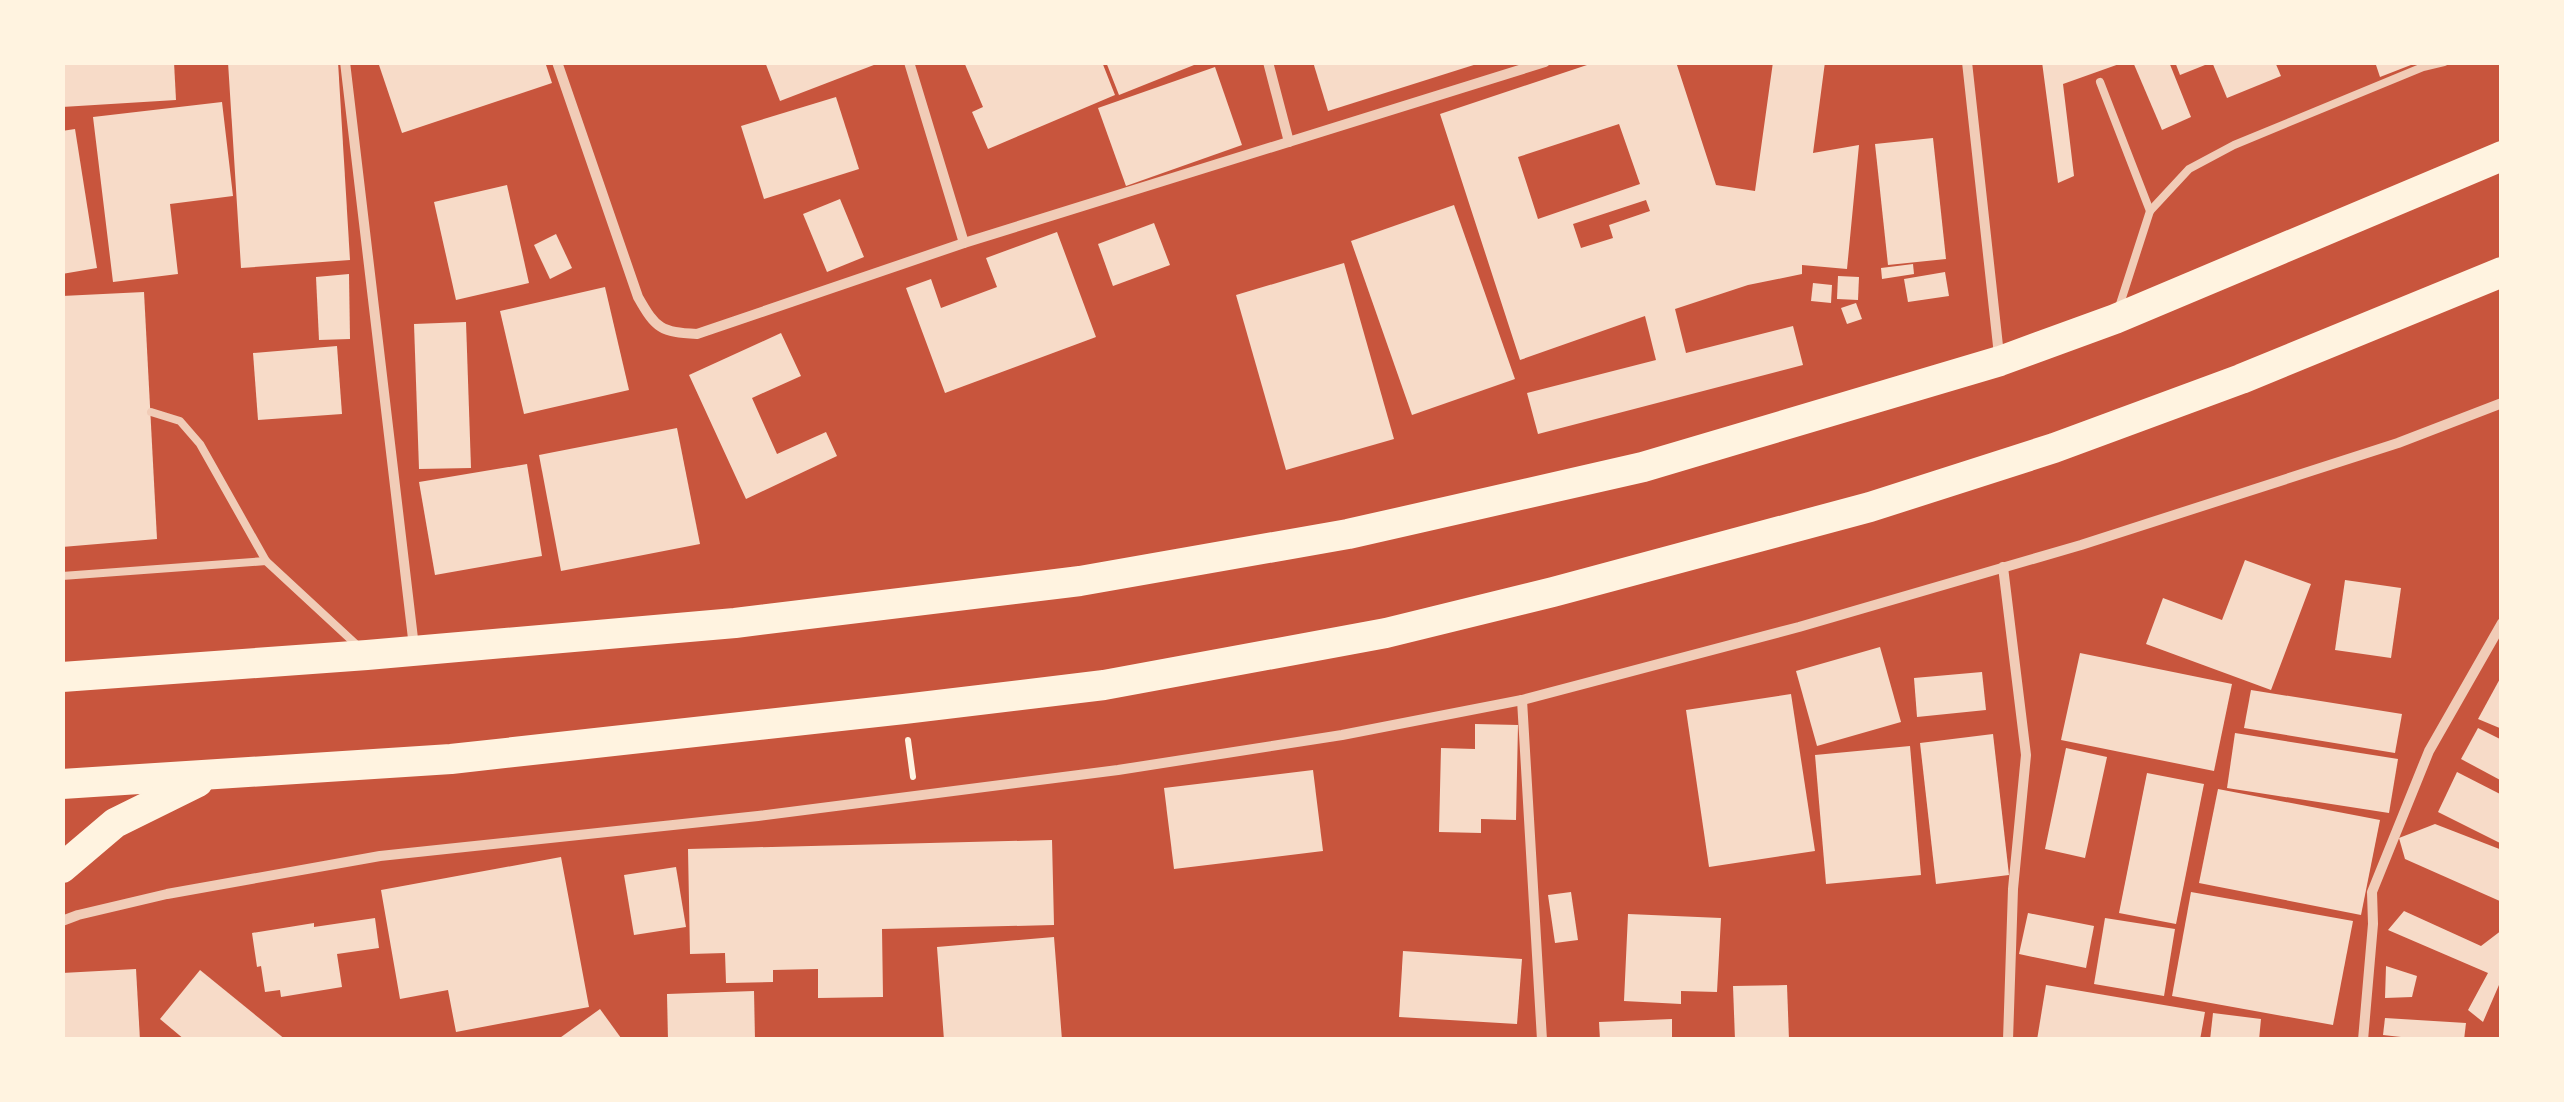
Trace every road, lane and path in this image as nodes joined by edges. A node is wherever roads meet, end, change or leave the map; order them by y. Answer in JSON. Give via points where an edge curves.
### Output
{"nodes":[{"id":1,"x":345,"y":62,"type":"edge"},
{"id":2,"x":557,"y":62,"type":"edge"},
{"id":3,"x":910,"y":62,"type":"edge"},
{"id":4,"x":1268,"y":62,"type":"edge"},
{"id":5,"x":1545,"y":62,"type":"edge"},
{"id":6,"x":1967,"y":62,"type":"edge"},
{"id":7,"x":2444,"y":62,"type":"edge"},
{"id":8,"x":2100,"y":82,"type":"dead end"},
{"id":9,"x":1289,"y":142,"type":"junction"},
{"id":10,"x":2502,"y":156,"type":"edge"},
{"id":11,"x":2150,"y":211,"type":"junction"},
{"id":12,"x":964,"y":243,"type":"junction"},
{"id":13,"x":2502,"y":272,"type":"edge"},
{"id":14,"x":2115,"y":319,"type":"junction"},
{"id":15,"x":2000,"y":361,"type":"junction"},
{"id":16,"x":2502,"y":403,"type":"edge"},
{"id":17,"x":151,"y":412,"type":"dead end"},
{"id":18,"x":266,"y":561,"type":"junction"},
{"id":19,"x":2003,"y":567,"type":"junction"},
{"id":20,"x":62,"y":576,"type":"edge"},
{"id":21,"x":2502,"y":623,"type":"edge"},
{"id":22,"x":414,"y":650,"type":"junction"},
{"id":23,"x":366,"y":654,"type":"junction"},
{"id":24,"x":62,"y":676,"type":"edge"},
{"id":25,"x":1522,"y":700,"type":"junction"},
{"id":26,"x":904,"y":709,"type":"junction"},
{"id":27,"x":216,"y":773,"type":"junction"},
{"id":28,"x":62,"y":784,"type":"edge"},
{"id":29,"x":916,"y":798,"type":"junction"},
{"id":30,"x":62,"y":868,"type":"edge"},
{"id":31,"x":62,"y":921,"type":"edge"},
{"id":32,"x":1542,"y":1040,"type":"edge"},
{"id":33,"x":2008,"y":1040,"type":"edge"},
{"id":34,"x":2363,"y":1040,"type":"edge"}],
"edges":[{"from":1,"to":22,"type":"street"},
{"from":2,"to":12,"type":"street","via":[[638,297],[668,333],[722,328]]},
{"from":3,"to":12,"type":"street"},
{"from":4,"to":9,"type":"street"},
{"from":5,"to":9,"type":"street"},
{"from":6,"to":15,"type":"street"},
{"from":7,"to":11,"type":"lane","via":[[2234,144],[2189,170]]},
{"from":8,"to":11,"type":"lane"},
{"from":9,"to":12,"type":"street"},
{"from":10,"to":14,"type":"highway"},
{"from":11,"to":14,"type":"lane"},
{"from":13,"to":26,"type":"highway","via":[[2185,400],[1870,507],[1386,632],[1104,685]]},
{"from":14,"to":15,"type":"highway"},
{"from":15,"to":22,"type":"highway","via":[[1643,467],[1348,534],[935,600]]},
{"from":16,"to":19,"type":"street","via":[[2398,443]]},
{"from":17,"to":18,"type":"lane","via":[[180,422],[200,444]]},
{"from":18,"to":20,"type":"lane"},
{"from":18,"to":23,"type":"lane"},
{"from":19,"to":25,"type":"street"},
{"from":19,"to":33,"type":"street","via":[[2026,755]]},
{"from":21,"to":34,"type":"street","via":[[2430,751],[2372,892]]},
{"from":22,"to":23,"type":"highway"},
{"from":23,"to":24,"type":"highway"},
{"from":25,"to":29,"type":"street","via":[[1342,736]]},
{"from":25,"to":32,"type":"street"},
{"from":26,"to":27,"type":"highway","via":[[451,759]]},
{"from":26,"to":29,"type":"path"},
{"from":27,"to":28,"type":"highway"},
{"from":27,"to":30,"type":"highway","via":[[115,823]]},
{"from":29,"to":31,"type":"street","via":[[380,856],[167,894]]}]}
